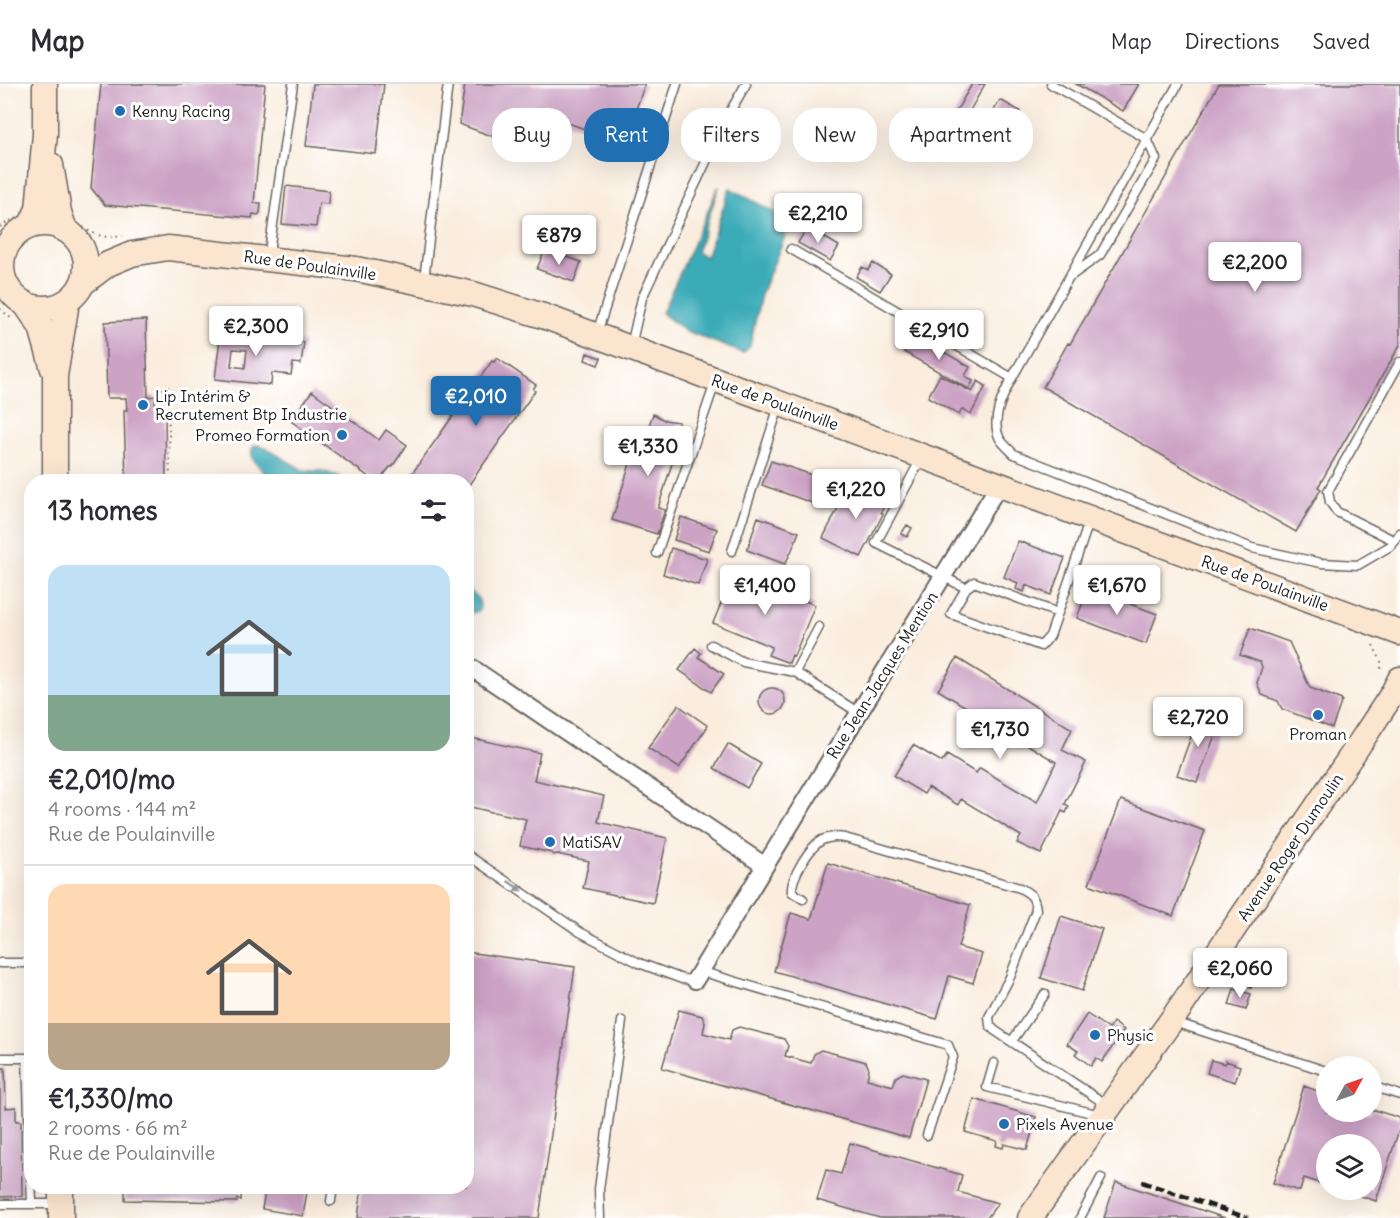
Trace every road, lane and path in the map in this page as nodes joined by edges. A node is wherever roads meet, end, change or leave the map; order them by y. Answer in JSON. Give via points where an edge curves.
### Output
{"nodes":[{"id":1,"x":45,"y":84,"type":"edge"},
{"id":2,"x":293,"y":84,"type":"edge"},
{"id":3,"x":448,"y":84,"type":"edge"},
{"id":4,"x":677,"y":84,"type":"edge"},
{"id":5,"x":747,"y":84,"type":"edge"},
{"id":6,"x":1051,"y":84,"type":"edge"},
{"id":7,"x":1178,"y":84,"type":"edge"},
{"id":8,"x":45,"y":134,"type":"junction"},
{"id":9,"x":1147,"y":138,"type":"junction"},
{"id":10,"x":30,"y":226,"type":"junction"},
{"id":11,"x":72,"y":236,"type":"junction"},
{"id":12,"x":4,"y":244,"type":"edge"},
{"id":13,"x":791,"y":249,"type":"dead end"},
{"id":14,"x":132,"y":254,"type":"junction"},
{"id":15,"x":270,"y":260,"type":"junction"},
{"id":16,"x":1,"y":274,"type":"edge"},
{"id":17,"x":1069,"y":276,"type":"junction"},
{"id":18,"x":83,"y":283,"type":"junction"},
{"id":19,"x":424,"y":284,"type":"junction"},
{"id":20,"x":67,"y":302,"type":"junction"},
{"id":21,"x":26,"y":305,"type":"junction"},
{"id":22,"x":596,"y":336,"type":"junction"},
{"id":23,"x":631,"y":350,"type":"junction"},
{"id":24,"x":1400,"y":362,"type":"edge"},
{"id":25,"x":55,"y":376,"type":"junction"},
{"id":26,"x":1012,"y":378,"type":"junction"},
{"id":27,"x":716,"y":380,"type":"junction"},
{"id":28,"x":162,"y":389,"type":"dead end"},
{"id":29,"x":780,"y":404,"type":"junction"},
{"id":30,"x":922,"y":456,"type":"junction"},
{"id":31,"x":56,"y":474,"type":"edge"},
{"id":32,"x":170,"y":474,"type":"edge"},
{"id":33,"x":999,"y":485,"type":"junction"},
{"id":34,"x":1091,"y":519,"type":"junction"},
{"id":35,"x":1397,"y":537,"type":"edge"},
{"id":36,"x":732,"y":551,"type":"dead end"},
{"id":37,"x":657,"y":553,"type":"dead end"},
{"id":38,"x":942,"y":577,"type":"junction"},
{"id":39,"x":966,"y":588,"type":"junction"},
{"id":40,"x":1058,"y":613,"type":"junction"},
{"id":41,"x":819,"y":627,"type":"dead end"},
{"id":42,"x":1400,"y":633,"type":"edge"},
{"id":43,"x":711,"y":645,"type":"dead end"},
{"id":44,"x":1374,"y":645,"type":"dead end"},
{"id":45,"x":795,"y":672,"type":"junction"},
{"id":46,"x":474,"y":675,"type":"edge"},
{"id":47,"x":1391,"y":678,"type":"edge"},
{"id":48,"x":859,"y":713,"type":"junction"},
{"id":49,"x":474,"y":859,"type":"edge"},
{"id":50,"x":765,"y":866,"type":"junction"},
{"id":51,"x":803,"y":899,"type":"dead end"},
{"id":52,"x":0,"y":963,"type":"edge"},
{"id":53,"x":24,"y":963,"type":"edge"},
{"id":54,"x":698,"y":975,"type":"junction"},
{"id":55,"x":1045,"y":994,"type":"dead end"},
{"id":56,"x":622,"y":1021,"type":"dead end"},
{"id":57,"x":1171,"y":1021,"type":"junction"},
{"id":58,"x":1012,"y":1041,"type":"junction"},
{"id":59,"x":0,"y":1058,"type":"edge"},
{"id":60,"x":24,"y":1058,"type":"edge"},
{"id":61,"x":994,"y":1064,"type":"dead end"},
{"id":62,"x":1316,"y":1068,"type":"edge"},
{"id":63,"x":1382,"y":1089,"type":"edge"},
{"id":64,"x":1400,"y":1095,"type":"edge"},
{"id":65,"x":1106,"y":1111,"type":"junction"},
{"id":66,"x":927,"y":1135,"type":"dead end"},
{"id":67,"x":1101,"y":1178,"type":"dead end"},
{"id":68,"x":32,"y":1194,"type":"edge"},
{"id":69,"x":332,"y":1194,"type":"edge"},
{"id":70,"x":332,"y":1201,"type":"dead end"},
{"id":71,"x":32,"y":1203,"type":"junction"},
{"id":72,"x":61,"y":1203,"type":"edge"},
{"id":73,"x":0,"y":1204,"type":"edge"},
{"id":74,"x":600,"y":1218,"type":"edge"},
{"id":75,"x":1030,"y":1218,"type":"edge"},
{"id":76,"x":1080,"y":1218,"type":"edge"}],
"edges":[{"from":1,"to":8,"type":"street"},
{"from":2,"to":15,"type":"lane"},
{"from":3,"to":19,"type":"lane"},
{"from":4,"to":22,"type":"lane"},
{"from":5,"to":23,"type":"lane","via":[[642,298]]},
{"from":6,"to":9,"type":"lane"},
{"from":7,"to":9,"type":"lane"},
{"from":8,"to":10,"type":"street","via":[[38,209]]},
{"from":8,"to":11,"type":"street","via":[[59,212]]},
{"from":9,"to":17,"type":"lane"},
{"from":9,"to":17,"type":"lane","via":[[1156,159],[1100,255]]},
{"from":10,"to":11,"type":"street","via":[[54,225]]},
{"from":10,"to":12,"type":"street"},
{"from":11,"to":14,"type":"street","name":"Rue de Poulainville","via":[[92,248]]},
{"from":11,"to":18,"type":"street","via":[[85,255]]},
{"from":12,"to":16,"type":"street"},
{"from":13,"to":26,"type":"lane"},
{"from":14,"to":15,"type":"street","name":"Rue de Poulainville","via":[[168,248]]},
{"from":14,"to":18,"type":"street","name":"Rue de Poulainville","via":[[108,264]]},
{"from":15,"to":19,"type":"street","name":"Rue de Poulainville","via":[[356,269]]},
{"from":16,"to":21,"type":"street","via":[[6,287]]},
{"from":17,"to":26,"type":"lane"},
{"from":18,"to":20,"type":"street"},
{"from":19,"to":22,"type":"street","name":"Rue de Poulainville","via":[[473,294]]},
{"from":20,"to":21,"type":"street","via":[[54,308]]},
{"from":20,"to":25,"type":"street"},
{"from":21,"to":25,"type":"street","via":[[41,327]]},
{"from":22,"to":23,"type":"street","name":"Rue de Poulainville"},
{"from":23,"to":27,"type":"street","name":"Rue de Poulainville"},
{"from":24,"to":35,"type":"lane","via":[[1328,492],[1329,502],[1337,512]]},
{"from":25,"to":31,"type":"street"},
{"from":26,"to":35,"type":"lane","via":[[995,421],[1000,439],[1014,454],[1252,548],[1321,563],[1358,565],[1392,545]]},
{"from":27,"to":29,"type":"street","name":"Rue de Poulainville"},
{"from":27,"to":37,"type":"lane"},
{"from":28,"to":32,"type":"path","via":[[168,387]]},
{"from":29,"to":30,"type":"street","name":"Rue de Poulainville"},
{"from":29,"to":36,"type":"lane"},
{"from":30,"to":33,"type":"street","name":"Rue de Poulainville"},
{"from":30,"to":38,"type":"lane","via":[[876,543]]},
{"from":33,"to":34,"type":"street","name":"Rue de Poulainville"},
{"from":33,"to":38,"type":"street","name":"Rue Jean-Jacques Mention"},
{"from":34,"to":40,"type":"lane"},
{"from":34,"to":42,"type":"street","name":"Rue de Poulainville"},
{"from":38,"to":39,"type":"lane"},
{"from":38,"to":48,"type":"street","name":"Rue Jean-Jacques Mention"},
{"from":39,"to":40,"type":"lane","via":[[974,582]]},
{"from":39,"to":40,"type":"lane","via":[[951,614],[1041,646],[1050,636]]},
{"from":41,"to":45,"type":"lane"},
{"from":43,"to":45,"type":"lane","via":[[743,662]]},
{"from":44,"to":47,"type":"path"},
{"from":45,"to":48,"type":"lane"},
{"from":46,"to":50,"type":"street"},
{"from":47,"to":57,"type":"street","name":"Avenue Roger Dumoulin","via":[[1391,696]]},
{"from":48,"to":50,"type":"street","name":"Rue Jean-Jacques Mention"},
{"from":49,"to":54,"type":"lane","one_way":true,"via":[[580,932],[639,963],[682,979]]},
{"from":50,"to":54,"type":"street","name":"Rue Jean-Jacques Mention"},
{"from":51,"to":58,"type":"lane","via":[[792,892],[793,880],[813,846],[833,836],[1030,893],[1036,910],[1010,977],[989,1017],[994,1030]]},
{"from":52,"to":53,"type":"lane"},
{"from":54,"to":66,"type":"lane","via":[[948,1045],[953,1058]]},
{"from":55,"to":58,"type":"lane"},
{"from":56,"to":74,"type":"lane","via":[[599,1189]]},
{"from":57,"to":62,"type":"lane"},
{"from":57,"to":65,"type":"street","name":"Avenue Roger Dumoulin"},
{"from":58,"to":65,"type":"lane"},
{"from":59,"to":60,"type":"lane"},
{"from":61,"to":65,"type":"lane","via":[[987,1087]]},
{"from":63,"to":64,"type":"lane"},
{"from":65,"to":75,"type":"street","name":"Avenue Roger Dumoulin"},
{"from":67,"to":76,"type":"lane"},
{"from":68,"to":71,"type":"lane"},
{"from":69,"to":70,"type":"lane"},
{"from":71,"to":72,"type":"lane"},
{"from":71,"to":73,"type":"lane"}]}
